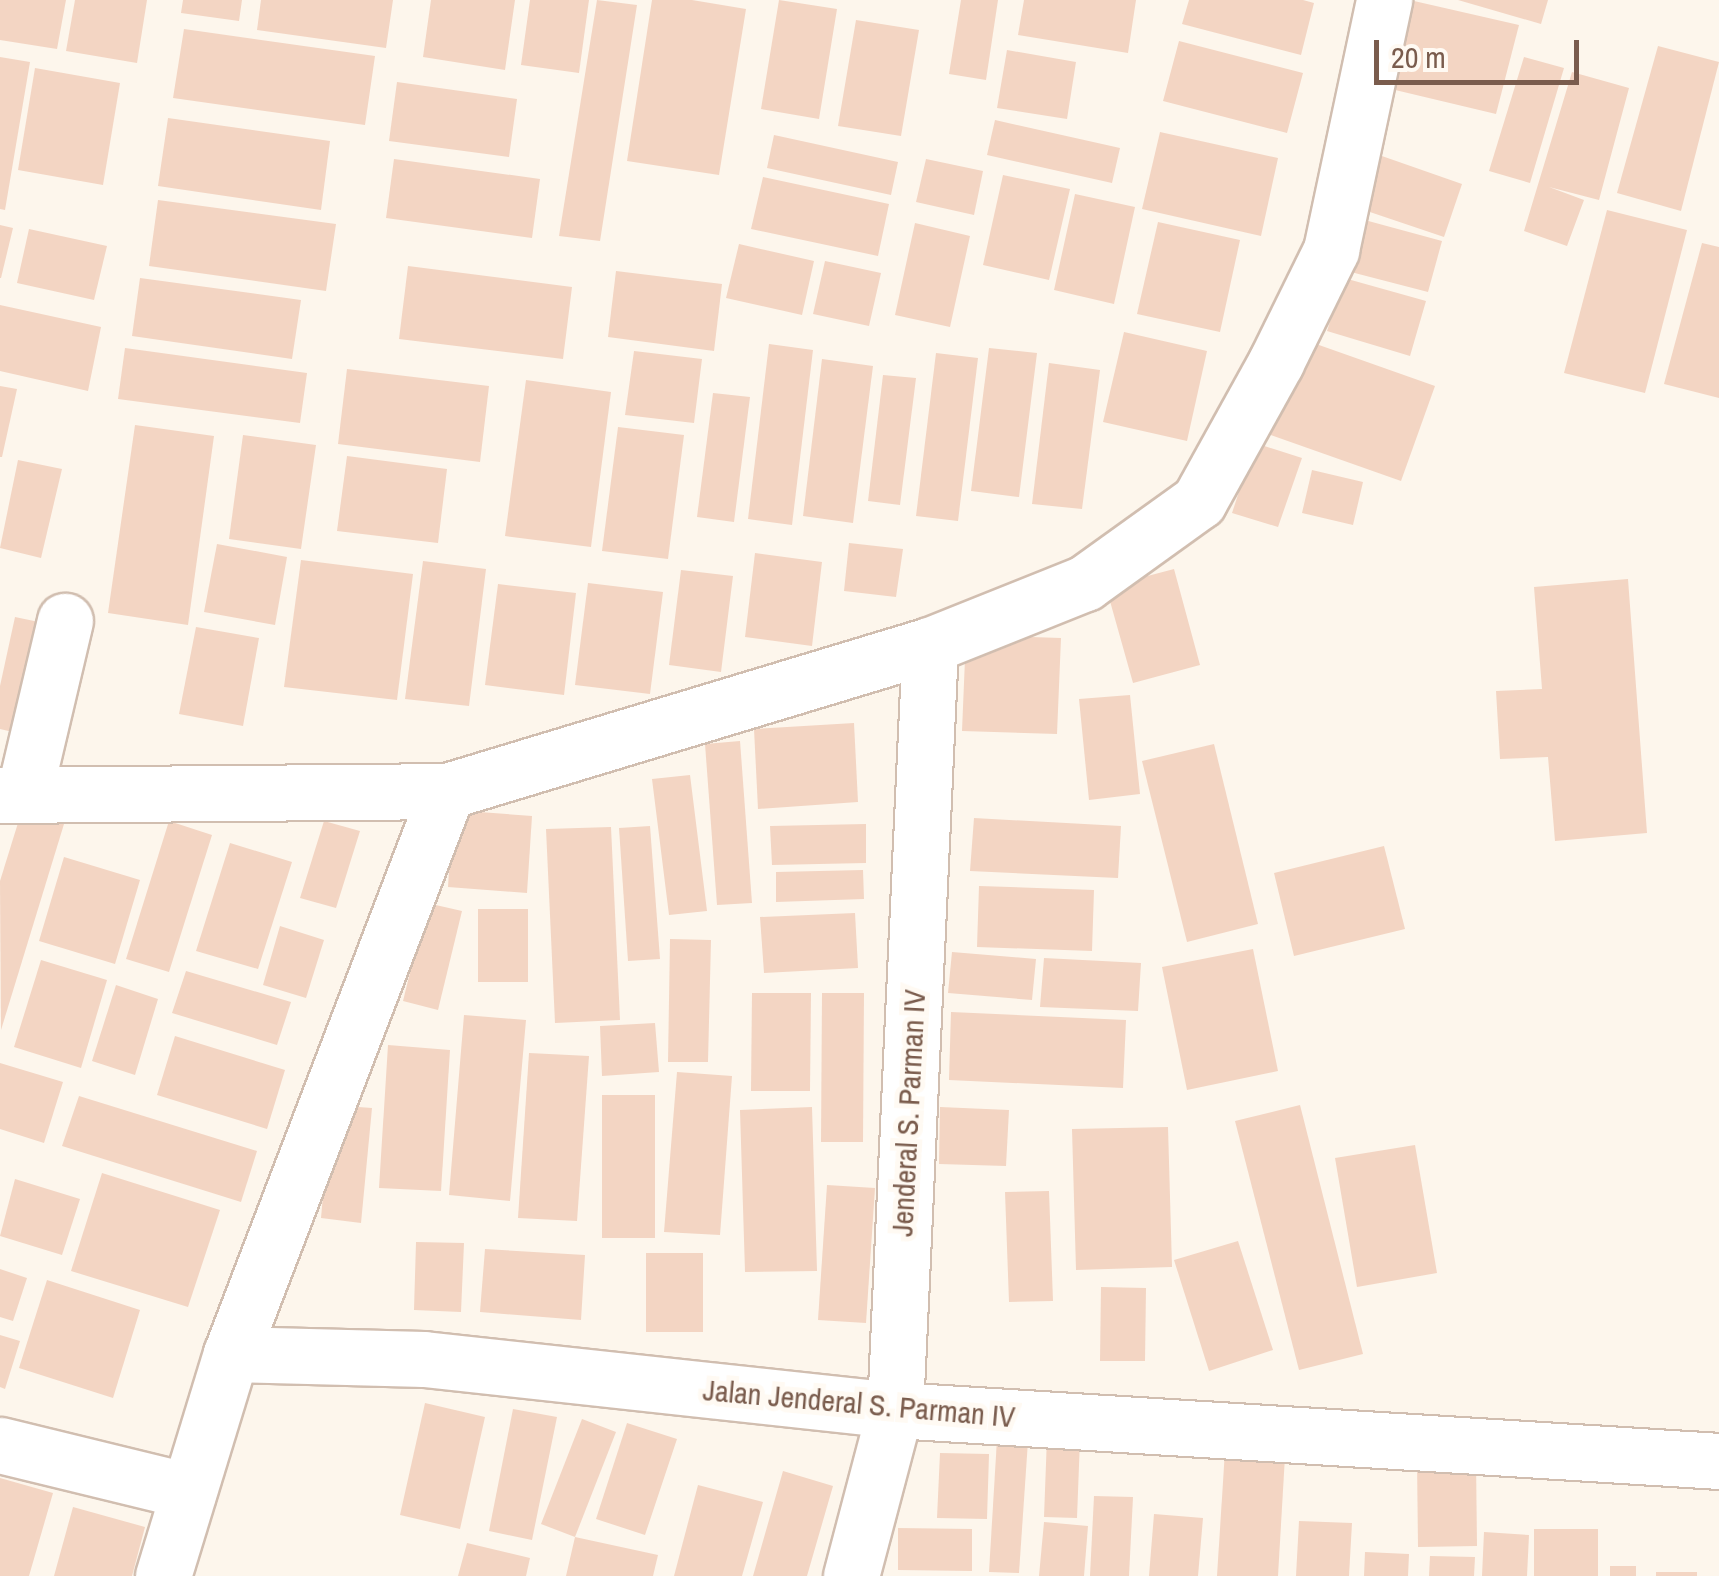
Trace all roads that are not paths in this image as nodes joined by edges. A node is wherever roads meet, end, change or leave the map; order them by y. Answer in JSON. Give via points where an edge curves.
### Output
{"nodes":[{"id":1,"x":1384,"y":0,"type":"edge"},
{"id":2,"x":65,"y":621,"type":"dead end"},
{"id":3,"x":930,"y":645,"type":"junction"},
{"id":4,"x":446,"y":791,"type":"junction"},
{"id":5,"x":12,"y":795,"type":"edge"},
{"id":6,"x":231,"y":1354,"type":"junction"},
{"id":7,"x":894,"y":1410,"type":"junction"},
{"id":8,"x":0,"y":1446,"type":"edge"},
{"id":9,"x":1719,"y":1462,"type":"edge"},
{"id":10,"x":188,"y":1490,"type":"junction"},
{"id":11,"x":163,"y":1576,"type":"edge"},
{"id":12,"x":851,"y":1576,"type":"edge"}],
"edges":[{"from":1,"to":3,"type":"street","via":[[1331,250],[1199,502],[1085,583]]},
{"from":2,"to":5,"type":"street"},
{"from":3,"to":4,"type":"street"},
{"from":3,"to":7,"type":"street","name":"Jenderal S. Parman IV"},
{"from":4,"to":5,"type":"street"},
{"from":4,"to":6,"type":"street"},
{"from":6,"to":7,"type":"street","name":"Jalan Jenderal S. Parman IV","via":[[424,1360]]},
{"from":6,"to":10,"type":"street"},
{"from":7,"to":9,"type":"street","name":"Jalan Jenderal S. Parman IV"},
{"from":7,"to":12,"type":"street","name":"Jenderal S. Parman IV"},
{"from":8,"to":10,"type":"street"},
{"from":10,"to":11,"type":"street"}]}
